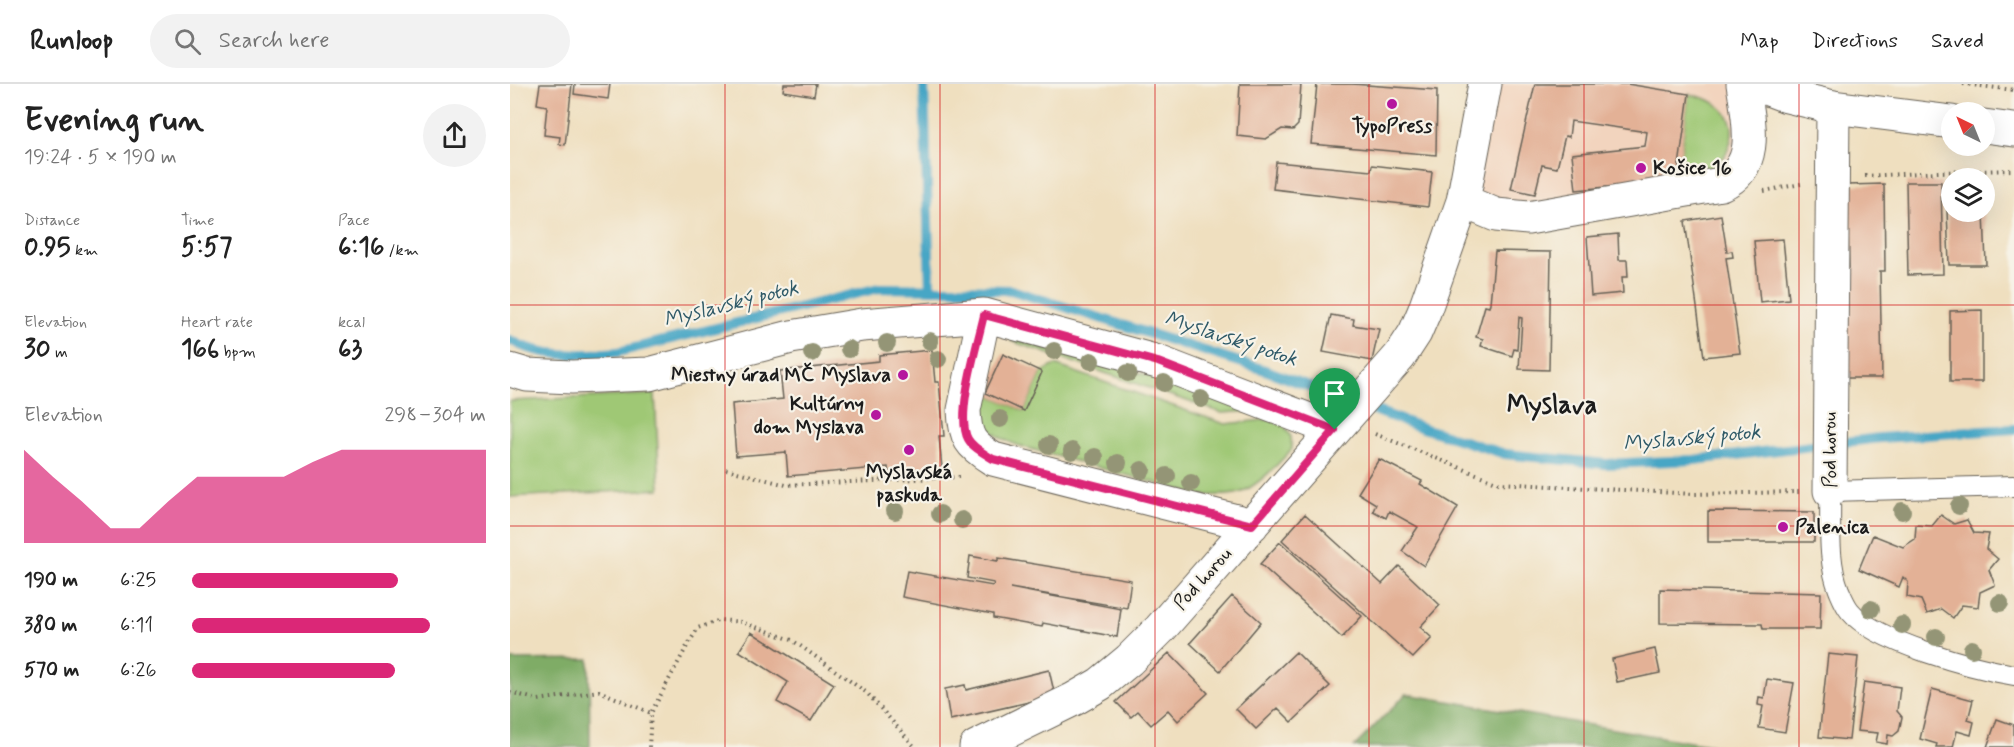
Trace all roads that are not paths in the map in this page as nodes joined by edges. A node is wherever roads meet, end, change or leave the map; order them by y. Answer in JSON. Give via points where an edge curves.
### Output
{"nodes":[{"id":1,"x":1485,"y":84,"type":"edge"},
{"id":2,"x":1743,"y":84,"type":"edge"},
{"id":3,"x":1755,"y":84,"type":"edge"},
{"id":4,"x":1833,"y":107,"type":"junction"},
{"id":5,"x":1941,"y":121,"type":"edge"},
{"id":6,"x":1995,"y":127,"type":"edge"},
{"id":7,"x":2014,"y":130,"type":"edge"},
{"id":8,"x":1463,"y":201,"type":"junction"},
{"id":9,"x":984,"y":315,"type":"junction"},
{"id":10,"x":510,"y":370,"type":"edge"},
{"id":11,"x":1340,"y":423,"type":"junction"},
{"id":12,"x":2014,"y":486,"type":"edge"},
{"id":13,"x":1830,"y":490,"type":"junction"},
{"id":14,"x":1252,"y":525,"type":"junction"},
{"id":15,"x":2014,"y":675,"type":"edge"},
{"id":16,"x":976,"y":747,"type":"edge"}],
"edges":[{"from":1,"to":8,"type":"street","name":"Pod horou"},
{"from":2,"to":8,"type":"street","via":[[1749,148],[1746,162],[1731,180],[1528,218],[1497,215]]},
{"from":3,"to":4,"type":"street"},
{"from":4,"to":5,"type":"street"},
{"from":4,"to":13,"type":"street","name":"Pod horou"},
{"from":6,"to":7,"type":"street"},
{"from":8,"to":11,"type":"street","name":"Pod horou","via":[[1415,333],[1378,383]]},
{"from":9,"to":10,"type":"street","via":[[850,327],[791,337],[649,374],[572,377]]},
{"from":9,"to":11,"type":"street","via":[[1158,362]]},
{"from":9,"to":14,"type":"street","via":[[964,410],[968,439],[979,450],[993,459]]},
{"from":11,"to":14,"type":"street","name":"Pod horou"},
{"from":12,"to":13,"type":"lane"},
{"from":13,"to":15,"type":"lane","name":"Pod horou","via":[[1834,572],[1850,611],[1870,627],[1946,660]]},
{"from":14,"to":16,"type":"street","name":"Pod horou","via":[[1160,629],[1107,678],[1074,699]]}]}
